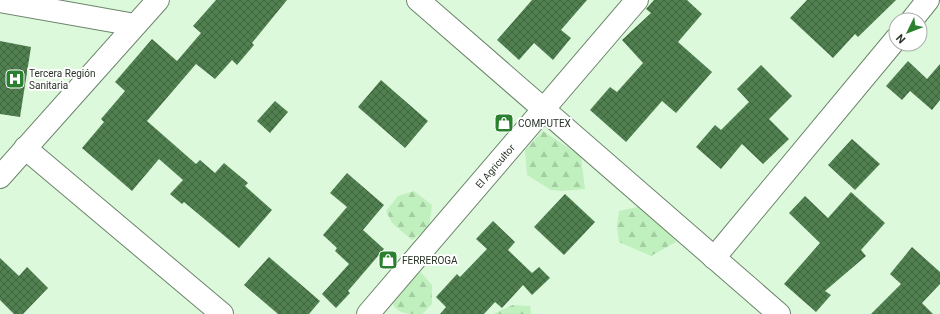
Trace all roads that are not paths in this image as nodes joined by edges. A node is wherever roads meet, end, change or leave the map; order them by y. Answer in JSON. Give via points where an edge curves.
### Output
{"nodes":[{"id":1,"x":158,"y":0,"type":"edge"},
{"id":2,"x":418,"y":0,"type":"edge"},
{"id":3,"x":637,"y":0,"type":"edge"},
{"id":4,"x":928,"y":0,"type":"edge"},
{"id":5,"x":0,"y":1,"type":"edge"},
{"id":6,"x":918,"y":12,"type":"edge"},
{"id":7,"x":135,"y":25,"type":"junction"},
{"id":8,"x":888,"y":49,"type":"edge"},
{"id":9,"x":543,"y":110,"type":"junction"},
{"id":10,"x":26,"y":148,"type":"junction"},
{"id":11,"x":0,"y":177,"type":"edge"},
{"id":12,"x":714,"y":258,"type":"junction"},
{"id":13,"x":222,"y":314,"type":"edge"},
{"id":14,"x":368,"y":314,"type":"edge"},
{"id":15,"x":778,"y":314,"type":"edge"}],
"edges":[{"from":1,"to":7,"type":"street"},
{"from":2,"to":9,"type":"street"},
{"from":3,"to":9,"type":"street","name":"El Agricultor"},
{"from":4,"to":6,"type":"street"},
{"from":5,"to":7,"type":"street"},
{"from":7,"to":10,"type":"street"},
{"from":8,"to":12,"type":"street"},
{"from":9,"to":12,"type":"street"},
{"from":9,"to":14,"type":"street","name":"El Agricultor"},
{"from":10,"to":11,"type":"street"},
{"from":10,"to":13,"type":"street"},
{"from":12,"to":15,"type":"street"}]}
